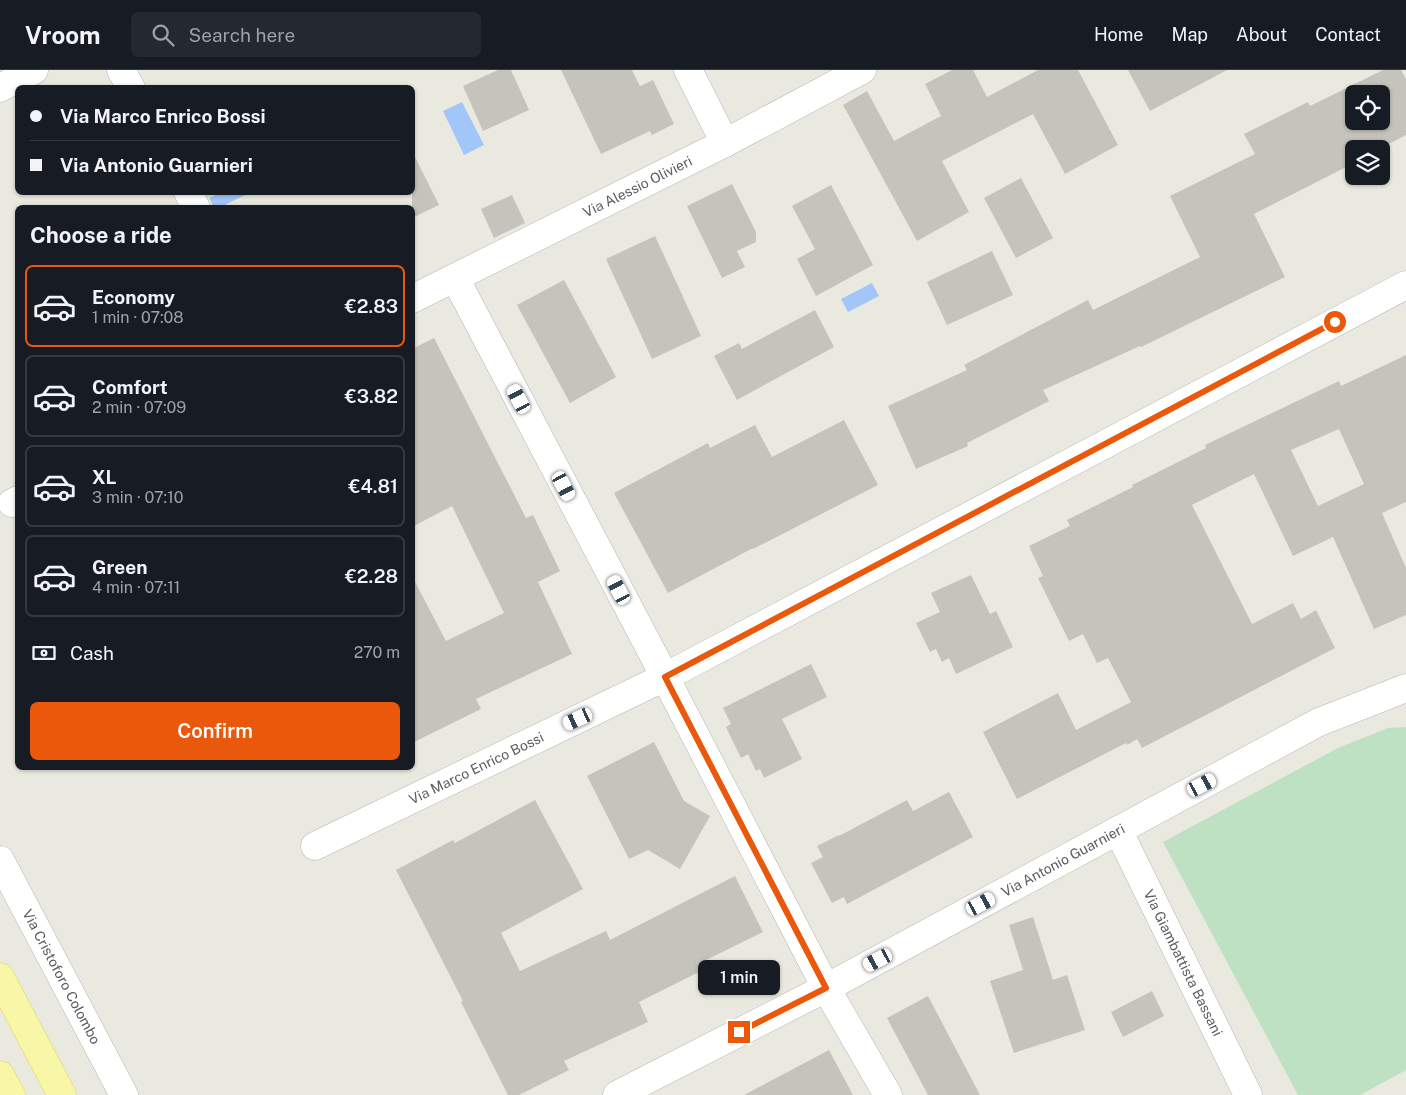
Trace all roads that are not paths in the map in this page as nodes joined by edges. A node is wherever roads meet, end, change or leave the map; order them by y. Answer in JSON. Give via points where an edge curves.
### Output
{"nodes":[{"id":1,"x":34,"y":70,"type":"edge"},
{"id":2,"x":121,"y":70,"type":"edge"},
{"id":3,"x":688,"y":70,"type":"edge"},
{"id":4,"x":862,"y":70,"type":"edge"},
{"id":5,"x":128,"y":85,"type":"edge"},
{"id":6,"x":0,"y":88,"type":"edge"},
{"id":7,"x":725,"y":142,"type":"junction"},
{"id":8,"x":455,"y":278,"type":"junction"},
{"id":9,"x":1406,"y":285,"type":"edge"},
{"id":10,"x":415,"y":298,"type":"edge"},
{"id":11,"x":665,"y":677,"type":"junction"},
{"id":12,"x":1406,"y":688,"type":"edge"},
{"id":13,"x":1118,"y":830,"type":"junction"},
{"id":14,"x":314,"y":846,"type":"dead end"},
{"id":15,"x":0,"y":860,"type":"edge"},
{"id":16,"x":0,"y":977,"type":"edge"},
{"id":17,"x":826,"y":988,"type":"junction"},
{"id":18,"x":0,"y":1075,"type":"edge"},
{"id":19,"x":10,"y":1095,"type":"edge"},
{"id":20,"x":62,"y":1095,"type":"edge"},
{"id":21,"x":124,"y":1095,"type":"edge"},
{"id":22,"x":617,"y":1095,"type":"edge"},
{"id":23,"x":888,"y":1095,"type":"edge"},
{"id":24,"x":1248,"y":1095,"type":"edge"}],
"edges":[{"from":1,"to":6,"type":"street"},
{"from":2,"to":5,"type":"street"},
{"from":3,"to":7,"type":"street"},
{"from":4,"to":7,"type":"street","name":"Via Alessio Olivieri"},
{"from":7,"to":8,"type":"street","name":"Via Alessio Olivieri"},
{"from":8,"to":10,"type":"street","name":"Via Alessio Olivieri"},
{"from":8,"to":11,"type":"street"},
{"from":9,"to":11,"type":"street","name":"Via Marco Enrico Bossi"},
{"from":11,"to":14,"type":"street","name":"Via Marco Enrico Bossi"},
{"from":11,"to":17,"type":"street"},
{"from":12,"to":13,"type":"street","name":"Via Antonio Guarnieri","via":[[1319,722]]},
{"from":13,"to":17,"type":"street","name":"Via Antonio Guarnieri"},
{"from":13,"to":24,"type":"street","name":"Via Giambattista Bassani"},
{"from":15,"to":21,"type":"street","name":"Via Cristoforo Colombo"},
{"from":16,"to":20,"type":"main road"},
{"from":17,"to":22,"type":"street","name":"Via Antonio Guarnieri"},
{"from":17,"to":23,"type":"street"},
{"from":18,"to":19,"type":"main road"}]}
